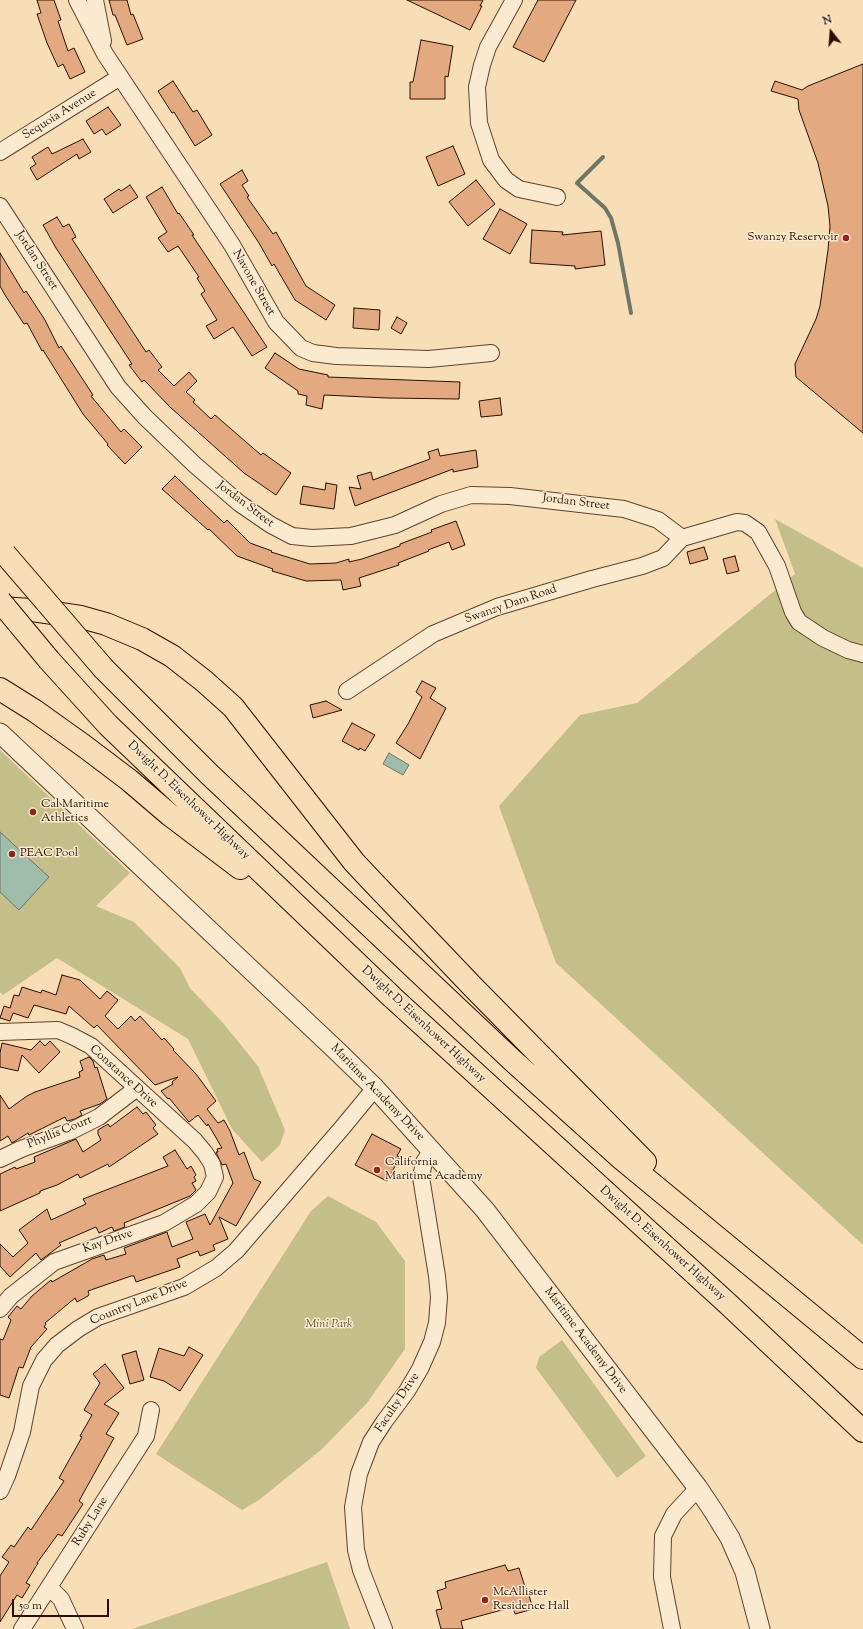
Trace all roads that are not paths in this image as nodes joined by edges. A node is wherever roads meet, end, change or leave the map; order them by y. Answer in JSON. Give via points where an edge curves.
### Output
{"nodes":[{"id":1,"x":77,"y":0,"type":"edge"},
{"id":2,"x":96,"y":0,"type":"edge"},
{"id":3,"x":514,"y":0,"type":"edge"},
{"id":4,"x":105,"y":54,"type":"junction"},
{"id":5,"x":120,"y":77,"type":"junction"},
{"id":6,"x":0,"y":152,"type":"edge"},
{"id":7,"x":557,"y":197,"type":"dead end"},
{"id":8,"x":0,"y":206,"type":"edge"},
{"id":9,"x":491,"y":353,"type":"dead end"},
{"id":10,"x":682,"y":538,"type":"junction"},
{"id":11,"x":2,"y":547,"type":"edge"},
{"id":12,"x":0,"y":601,"type":"edge"},
{"id":13,"x":0,"y":608,"type":"edge"},
{"id":14,"x":863,"y":654,"type":"edge"},
{"id":15,"x":0,"y":689,"type":"edge"},
{"id":16,"x":347,"y":691,"type":"dead end"},
{"id":17,"x":0,"y":732,"type":"edge"},
{"id":18,"x":323,"y":930,"type":"junction"},
{"id":19,"x":0,"y":1032,"type":"edge"},
{"id":20,"x":137,"y":1088,"type":"junction"},
{"id":21,"x":375,"y":1088,"type":"junction"},
{"id":22,"x":432,"y":1150,"type":"junction"},
{"id":23,"x":0,"y":1159,"type":"edge"},
{"id":24,"x":215,"y":1177,"type":"joint"},
{"id":25,"x":731,"y":1250,"type":"junction"},
{"id":26,"x":0,"y":1309,"type":"edge"},
{"id":27,"x":863,"y":1358,"type":"edge"},
{"id":28,"x":151,"y":1410,"type":"dead end"},
{"id":29,"x":863,"y":1431,"type":"edge"},
{"id":30,"x":698,"y":1488,"type":"junction"},
{"id":31,"x":0,"y":1491,"type":"edge"},
{"id":32,"x":50,"y":1587,"type":"junction"},
{"id":33,"x":22,"y":1629,"type":"edge"},
{"id":34,"x":75,"y":1629,"type":"edge"},
{"id":35,"x":384,"y":1629,"type":"edge"},
{"id":36,"x":672,"y":1629,"type":"edge"},
{"id":37,"x":760,"y":1629,"type":"edge"}],
"edges":[{"from":1,"to":4,"type":"street","name":"Navone Street"},
{"from":2,"to":4,"type":"street","name":"Navone Street"},
{"from":3,"to":7,"type":"street","via":[[488,47],[482,65],[477,87],[479,123],[491,160],[506,180],[519,189]]},
{"from":4,"to":5,"type":"street","name":"Navone Street"},
{"from":5,"to":6,"type":"street","name":"Sequoia Avenue"},
{"from":5,"to":9,"type":"street","name":"Navone Street","via":[[232,245],[276,322],[301,348],[313,353],[336,356],[429,359]]},
{"from":8,"to":10,"type":"street","name":"Jordan Street","via":[[118,387],[195,465],[239,503],[270,525],[292,536],[351,536],[396,524],[441,504],[471,495],[510,496],[624,509],[658,520]]},
{"from":10,"to":14,"type":"street","via":[[737,522],[745,523],[758,532],[777,566],[798,622],[823,638]]},
{"from":10,"to":16,"type":"street","name":"Swanzy Dam Road","via":[[663,558],[497,608],[433,634]]},
{"from":11,"to":25,"type":"highway","bridge":true,"via":[[104,669],[209,774],[512,1060],[622,1159]]},
{"from":12,"to":18,"type":"highway","name":"Dwight D. Eisenhower Highway","bridge":true,"via":[[108,725]]},
{"from":13,"to":25,"type":"highway","via":[[80,617],[106,624],[142,639],[172,656],[204,681],[237,712],[369,878]]},
{"from":15,"to":18,"type":"highway","via":[[84,746],[170,815]]},
{"from":17,"to":21,"type":"street","name":"Maritime Academy Drive"},
{"from":18,"to":29,"type":"highway","name":"Dwight D. Eisenhower Highway","via":[[392,997]]},
{"from":19,"to":20,"type":"street","name":"Constance Drive","via":[[58,1030],[91,1046]]},
{"from":20,"to":23,"type":"street","name":"Phyllis Court","via":[[99,1117]]},
{"from":20,"to":24,"type":"street","name":"Constance Drive","via":[[205,1152],[212,1164]]},
{"from":21,"to":22,"type":"street","name":"Maritime Academy Drive"},
{"from":21,"to":31,"type":"street","name":"Country Lane Drive","via":[[236,1251],[216,1268],[184,1287],[98,1317],[57,1345],[44,1360],[31,1386],[22,1432]]},
{"from":22,"to":30,"type":"street","name":"Maritime Academy Drive","via":[[485,1210]]},
{"from":22,"to":35,"type":"street","name":"Faculty Drive","via":[[424,1162],[421,1177],[437,1276],[437,1323],[420,1369],[371,1442],[359,1474],[353,1507],[360,1570]]},
{"from":24,"to":26,"type":"street","name":"Kay Drive","via":[[208,1192],[196,1204],[164,1223],[54,1262],[11,1296]]},
{"from":25,"to":27,"type":"highway"},
{"from":28,"to":32,"type":"street","name":"Ruby Lane","via":[[146,1436]]},
{"from":30,"to":36,"type":"street","via":[[674,1514],[663,1536],[662,1577]]},
{"from":30,"to":37,"type":"street","name":"Maritime Academy Drive","via":[[730,1538],[745,1572]]},
{"from":32,"to":33,"type":"street","name":"Ruby Lane"},
{"from":32,"to":34,"type":"street","via":[[61,1599]]}]}
